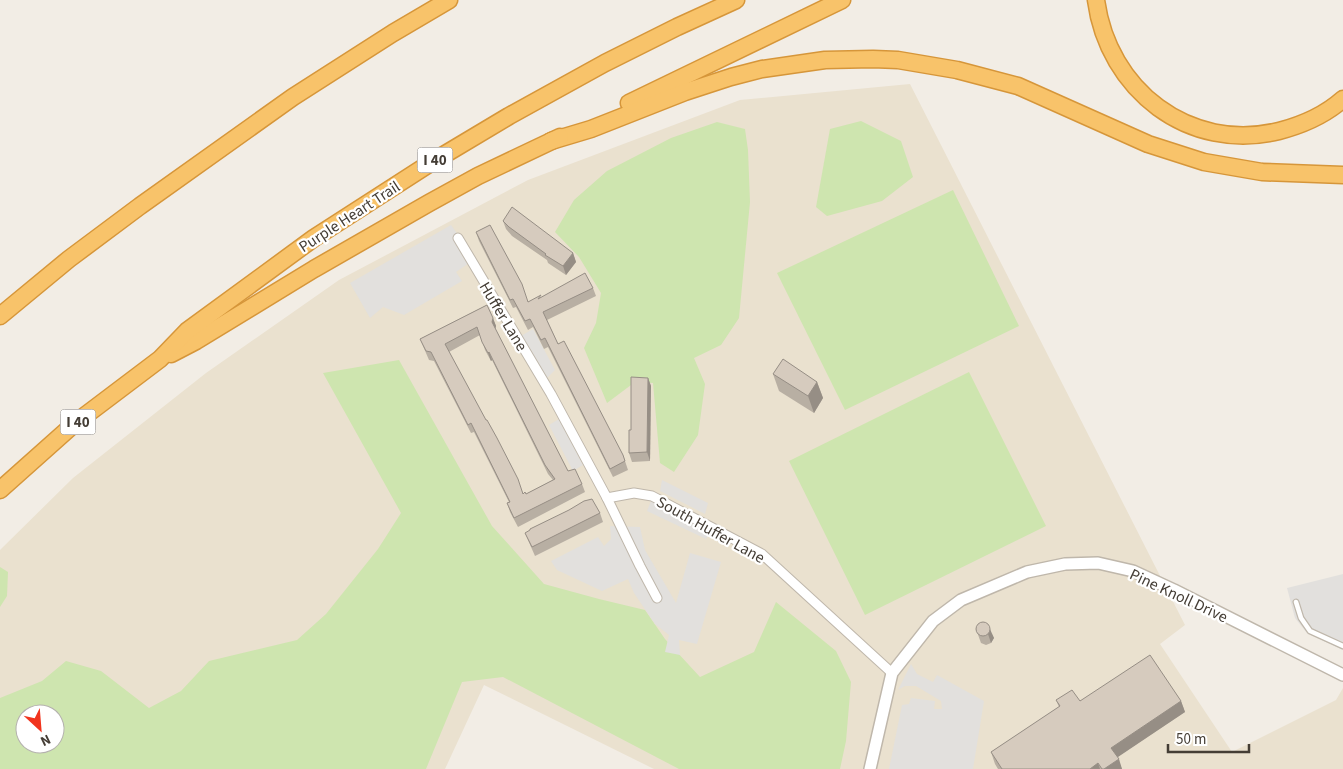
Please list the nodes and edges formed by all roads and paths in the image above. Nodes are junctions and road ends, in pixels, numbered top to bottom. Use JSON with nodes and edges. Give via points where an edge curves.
{"nodes":[{"id":1,"x":449,"y":0,"type":"edge"},
{"id":2,"x":736,"y":0,"type":"edge"},
{"id":3,"x":842,"y":0,"type":"edge"},
{"id":4,"x":1096,"y":0,"type":"edge"},
{"id":5,"x":1343,"y":98,"type":"edge"},
{"id":6,"x":552,"y":141,"type":"junction"},
{"id":7,"x":1343,"y":175,"type":"edge"},
{"id":8,"x":458,"y":238,"type":"dead end"},
{"id":9,"x":0,"y":316,"type":"edge"},
{"id":10,"x":160,"y":359,"type":"junction"},
{"id":11,"x":0,"y":490,"type":"edge"},
{"id":12,"x":607,"y":498,"type":"junction"},
{"id":13,"x":657,"y":598,"type":"dead end"},
{"id":14,"x":1296,"y":602,"type":"dead end"},
{"id":15,"x":1343,"y":646,"type":"edge"},
{"id":16,"x":892,"y":673,"type":"junction"},
{"id":17,"x":1343,"y":674,"type":"edge"},
{"id":18,"x":870,"y":769,"type":"edge"}],
"edges":[{"from":1,"to":9,"type":"highway","via":[[294,96],[69,259]]},
{"from":2,"to":10,"type":"highway","name":"Purple Heart Trail","number":"I 40","via":[[604,64],[432,162],[279,263],[187,331]]},
{"from":3,"to":6,"type":"highway"},
{"from":4,"to":5,"type":"highway","via":[[1104,34],[1128,78],[1153,104],[1181,122],[1227,134],[1268,134],[1315,118]]},
{"from":6,"to":7,"type":"highway","via":[[731,76],[762,68],[825,60],[898,60],[957,70],[1018,86],[1148,144],[1204,162],[1262,172]]},
{"from":6,"to":10,"type":"highway","via":[[437,198],[196,341]]},
{"from":8,"to":12,"type":"street","name":"Huffer Lane"},
{"from":10,"to":11,"type":"highway","name":"Purple Heart Trail","number":"I 40","via":[[74,424]]},
{"from":12,"to":13,"type":"street"},
{"from":12,"to":16,"type":"street","name":"South Huffer Lane","via":[[634,493],[652,496],[762,554]]},
{"from":14,"to":15,"type":"lane","via":[[1301,618],[1310,630]]},
{"from":16,"to":17,"type":"street","name":"Pine Knoll Drive","via":[[933,621],[961,600],[1027,572],[1065,564],[1098,563],[1133,571]]},
{"from":16,"to":18,"type":"street"}]}
